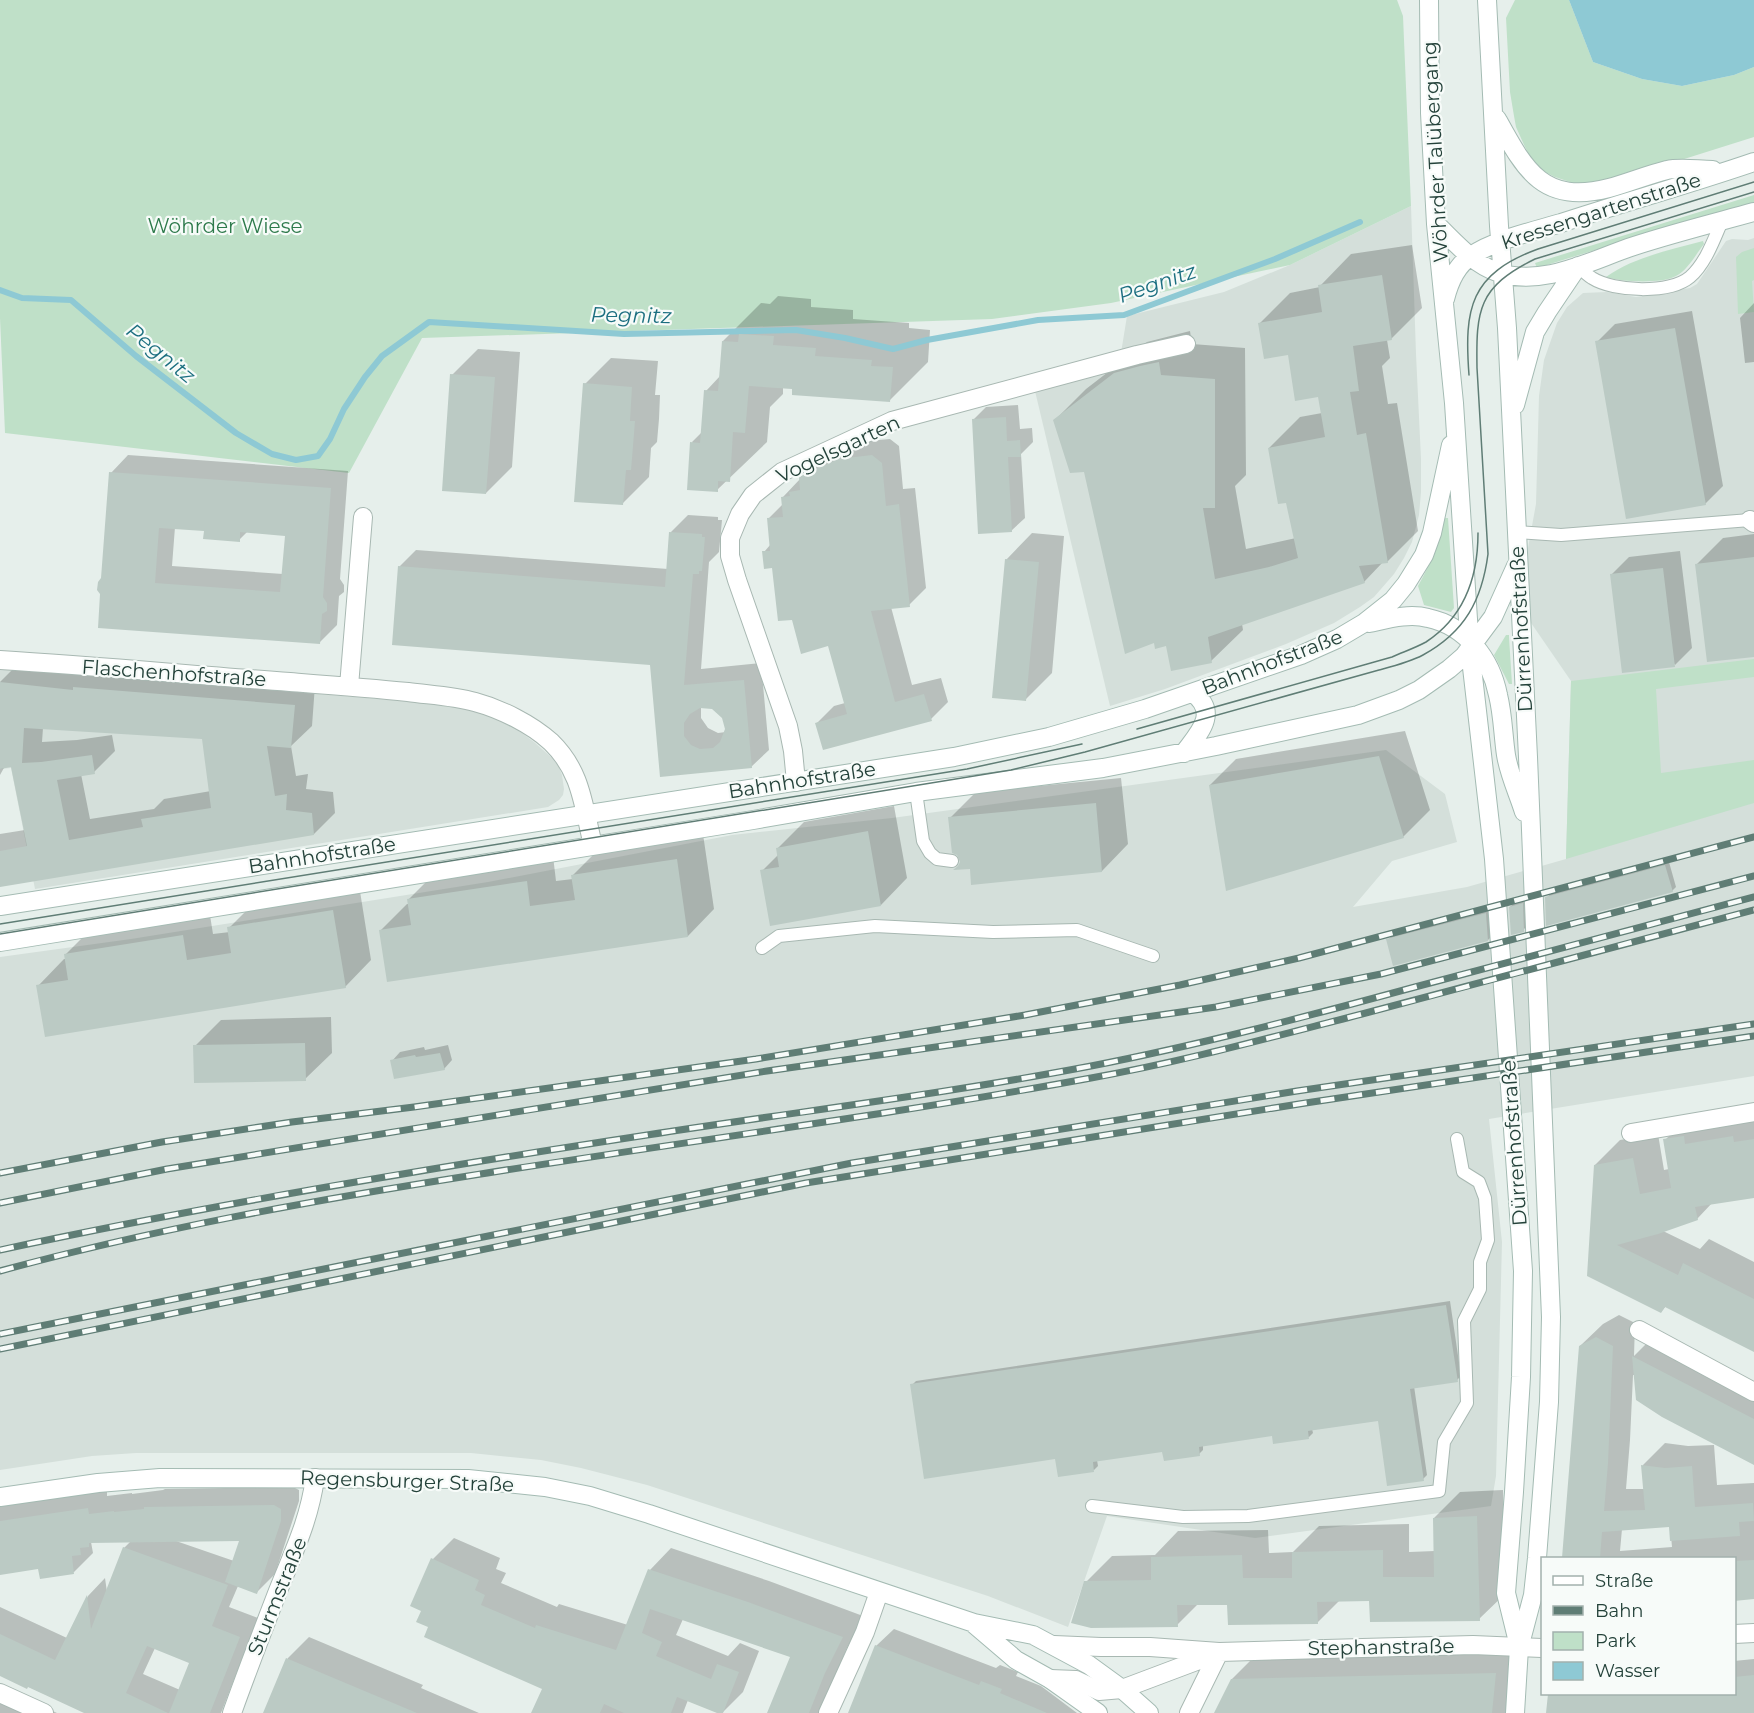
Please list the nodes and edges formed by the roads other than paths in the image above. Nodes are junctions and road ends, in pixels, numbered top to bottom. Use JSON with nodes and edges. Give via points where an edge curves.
{"nodes":[{"id":1,"x":1428,"y":0,"type":"edge"},
{"id":2,"x":1487,"y":0,"type":"edge"},
{"id":3,"x":1494,"y":115,"type":"junction"},
{"id":4,"x":1754,"y":162,"type":"edge"},
{"id":5,"x":1732,"y":170,"type":"junction"},
{"id":6,"x":1754,"y":212,"type":"edge"},
{"id":7,"x":1722,"y":220,"type":"junction"},
{"id":8,"x":1436,"y":224,"type":"junction"},
{"id":9,"x":1500,"y":243,"type":"junction"},
{"id":10,"x":1470,"y":256,"type":"junction"},
{"id":11,"x":1578,"y":266,"type":"junction"},
{"id":12,"x":1503,"y":274,"type":"junction"},
{"id":13,"x":1444,"y":303,"type":"junction"},
{"id":14,"x":1186,"y":344,"type":"dead end"},
{"id":15,"x":1511,"y":421,"type":"junction"},
{"id":16,"x":1456,"y":425,"type":"junction"},
{"id":17,"x":363,"y":517,"type":"dead end"},
{"id":18,"x":1752,"y":522,"type":"edge"},
{"id":19,"x":1516,"y":532,"type":"junction"},
{"id":20,"x":1517,"y":561,"type":"junction"},
{"id":21,"x":1364,"y":623,"type":"junction"},
{"id":22,"x":1471,"y":644,"type":"junction"},
{"id":23,"x":0,"y":660,"type":"edge"},
{"id":24,"x":349,"y":686,"type":"junction"},
{"id":25,"x":1193,"y":693,"type":"junction"},
{"id":26,"x":1184,"y":753,"type":"junction"},
{"id":27,"x":796,"y":782,"type":"junction"},
{"id":28,"x":916,"y":792,"type":"junction"},
{"id":29,"x":587,"y":813,"type":"junction"},
{"id":30,"x":1532,"y":837,"type":"junction"},
{"id":31,"x":593,"y":845,"type":"junction"},
{"id":32,"x":952,"y":861,"type":"dead end"},
{"id":33,"x":0,"y":906,"type":"edge"},
{"id":34,"x":0,"y":942,"type":"edge"},
{"id":35,"x":762,"y":948,"type":"dead end"},
{"id":36,"x":1153,"y":956,"type":"dead end"},
{"id":37,"x":1754,"y":1112,"type":"edge"},
{"id":38,"x":1631,"y":1133,"type":"dead end"},
{"id":39,"x":1457,"y":1139,"type":"dead end"},
{"id":40,"x":1639,"y":1330,"type":"dead end"},
{"id":41,"x":1754,"y":1392,"type":"edge"},
{"id":42,"x":315,"y":1478,"type":"junction"},
{"id":43,"x":0,"y":1497,"type":"edge"},
{"id":44,"x":1092,"y":1506,"type":"dead end"},
{"id":45,"x":879,"y":1592,"type":"junction"},
{"id":46,"x":974,"y":1623,"type":"junction"},
{"id":47,"x":1754,"y":1633,"type":"edge"},
{"id":48,"x":1736,"y":1634,"type":"edge"},
{"id":49,"x":1054,"y":1645,"type":"junction"},
{"id":50,"x":1519,"y":1648,"type":"junction"},
{"id":51,"x":1541,"y":1648,"type":"edge"},
{"id":52,"x":1219,"y":1652,"type":"junction"},
{"id":53,"x":1050,"y":1679,"type":"junction"},
{"id":54,"x":1122,"y":1689,"type":"junction"},
{"id":55,"x":0,"y":1693,"type":"edge"},
{"id":56,"x":44,"y":1713,"type":"edge"},
{"id":57,"x":232,"y":1713,"type":"edge"},
{"id":58,"x":828,"y":1713,"type":"edge"},
{"id":59,"x":1098,"y":1713,"type":"edge"},
{"id":60,"x":1149,"y":1713,"type":"edge"},
{"id":61,"x":1189,"y":1713,"type":"edge"},
{"id":62,"x":1515,"y":1713,"type":"edge"}],
"edges":[{"from":1,"to":8,"type":"main road","name":"Wöhrder Talübergang"},
{"from":2,"to":3,"type":"main road"},
{"from":3,"to":5,"type":"main road","name":"Kressengartenstraße","via":[[1530,172],[1564,191],[1595,191],[1669,169]]},
{"from":3,"to":9,"type":"main road"},
{"from":4,"to":5,"type":"main road","name":"Kressengartenstraße"},
{"from":5,"to":9,"type":"main road","name":"Kressengartenstraße"},
{"from":6,"to":7,"type":"main road","name":"Kressengartenstraße"},
{"from":7,"to":11,"type":"main road","name":"Kressengartenstraße"},
{"from":7,"to":11,"type":"lane","via":[[1706,255],[1691,276],[1680,283],[1654,288],[1613,286],[1592,279]]},
{"from":8,"to":10,"type":"main road","name":"Kressengartenstraße"},
{"from":8,"to":13,"type":"main road","name":"Wöhrder Talübergang"},
{"from":9,"to":10,"type":"main road","name":"Kressengartenstraße"},
{"from":9,"to":12,"type":"main road","name":"Dürrenhofstraße"},
{"from":10,"to":12,"type":"main road","name":"Kressengartenstraße"},
{"from":10,"to":13,"type":"main road","name":"Kressengartenstraße","via":[[1451,280]]},
{"from":11,"to":12,"type":"main road","name":"Kressengartenstraße","via":[[1538,276],[1517,278]]},
{"from":11,"to":15,"type":"main road","name":"Dürrenhofstraße","via":[[1535,332]]},
{"from":12,"to":15,"type":"main road","name":"Dürrenhofstraße"},
{"from":13,"to":16,"type":"main road","name":"Dürrenhofstraße"},
{"from":14,"to":27,"type":"main road","name":"Vogelsgarten","via":[[892,421],[782,472],[753,495],[730,538],[730,556],[788,726]]},
{"from":15,"to":19,"type":"main road","name":"Dürrenhofstraße"},
{"from":16,"to":21,"type":"main road","name":"Bahnhofstraße","via":[[1424,555],[1393,600]]},
{"from":16,"to":22,"type":"main road","name":"Dürrenhofstraße"},
{"from":17,"to":24,"type":"main road"},
{"from":18,"to":19,"type":"lane","via":[[1561,535]]},
{"from":19,"to":20,"type":"main road","name":"Dürrenhofstraße"},
{"from":20,"to":22,"type":"main road","name":"Bahnhofstraße","via":[[1496,611]]},
{"from":20,"to":30,"type":"main road","name":"Dürrenhofstraße"},
{"from":21,"to":22,"type":"main road","name":"Dürrenhofstraße","via":[[1408,616],[1429,618],[1448,624]]},
{"from":21,"to":25,"type":"main road","name":"Bahnhofstraße","via":[[1320,647]]},
{"from":22,"to":26,"type":"main road","name":"Bahnhofstraße","via":[[1457,663],[1436,679],[1378,708]]},
{"from":22,"to":30,"type":"main road","name":"Dürrenhofstraße","via":[[1486,663],[1495,684],[1507,757]]},
{"from":22,"to":50,"type":"main road","name":"Dürrenhofstraße","via":[[1494,859],[1523,1271],[1520,1388],[1506,1593]]},
{"from":23,"to":24,"type":"main road","name":"Flaschenhofstraße"},
{"from":24,"to":29,"type":"main road","name":"Flaschenhofstraße","via":[[477,702],[531,727],[557,749],[574,772]]},
{"from":25,"to":26,"type":"main road","via":[[1203,705],[1206,719]]},
{"from":25,"to":27,"type":"main road","name":"Bahnhofstraße","via":[[1030,742]]},
{"from":26,"to":28,"type":"main road","name":"Bahnhofstraße","via":[[1079,772]]},
{"from":27,"to":29,"type":"main road","name":"Bahnhofstraße"},
{"from":28,"to":31,"type":"main road","name":"Bahnhofstraße"},
{"from":28,"to":32,"type":"lane","via":[[925,846],[937,860]]},
{"from":29,"to":31,"type":"main road","name":"Flaschenhofstraße"},
{"from":29,"to":33,"type":"main road","name":"Bahnhofstraße"},
{"from":30,"to":50,"type":"main road","name":"Dürrenhofstraße","via":[[1551,1346],[1533,1595]]},
{"from":31,"to":34,"type":"main road","name":"Bahnhofstraße"},
{"from":35,"to":36,"type":"lane","via":[[779,936],[875,926],[993,932],[1077,930]]},
{"from":37,"to":38,"type":"main road"},
{"from":39,"to":44,"type":"lane","via":[[1463,1172],[1479,1182],[1485,1198],[1488,1240],[1479,1262],[1480,1289],[1464,1321],[1467,1403],[1444,1442],[1439,1491],[1248,1516],[1183,1517]]},
{"from":40,"to":41,"type":"main road"},
{"from":42,"to":43,"type":"main road","name":"Regensburger Straße","via":[[159,1478]]},
{"from":42,"to":45,"type":"main road","name":"Regensburger Straße","via":[[477,1479],[568,1492],[650,1514]]},
{"from":42,"to":57,"type":"main road","name":"Sturmstraße","via":[[305,1525]]},
{"from":45,"to":46,"type":"main road","name":"Regensburger Straße"},
{"from":45,"to":58,"type":"main road"},
{"from":46,"to":49,"type":"main road","name":"Regensburger Straße","via":[[1033,1635]]},
{"from":46,"to":53,"type":"main road","name":"Regensburger Straße","via":[[1016,1660]]},
{"from":47,"to":48,"type":"main road"},
{"from":49,"to":52,"type":"main road","name":"Stephanstraße"},
{"from":49,"to":54,"type":"main road","name":"Regensburger Straße"},
{"from":50,"to":51,"type":"main road","name":"Stephanstraße"},
{"from":50,"to":52,"type":"main road","name":"Stephanstraße"},
{"from":50,"to":62,"type":"main road","name":"Dürrenhofstraße"},
{"from":52,"to":54,"type":"main road","name":"Stephanstraße"},
{"from":52,"to":61,"type":"main road"},
{"from":53,"to":54,"type":"main road","name":"Regensburger Straße","via":[[1076,1680],[1099,1691]]},
{"from":53,"to":59,"type":"main road","name":"Regensburger Straße"},
{"from":54,"to":60,"type":"main road","name":"Regensburger Straße"},
{"from":55,"to":56,"type":"main road"}]}
